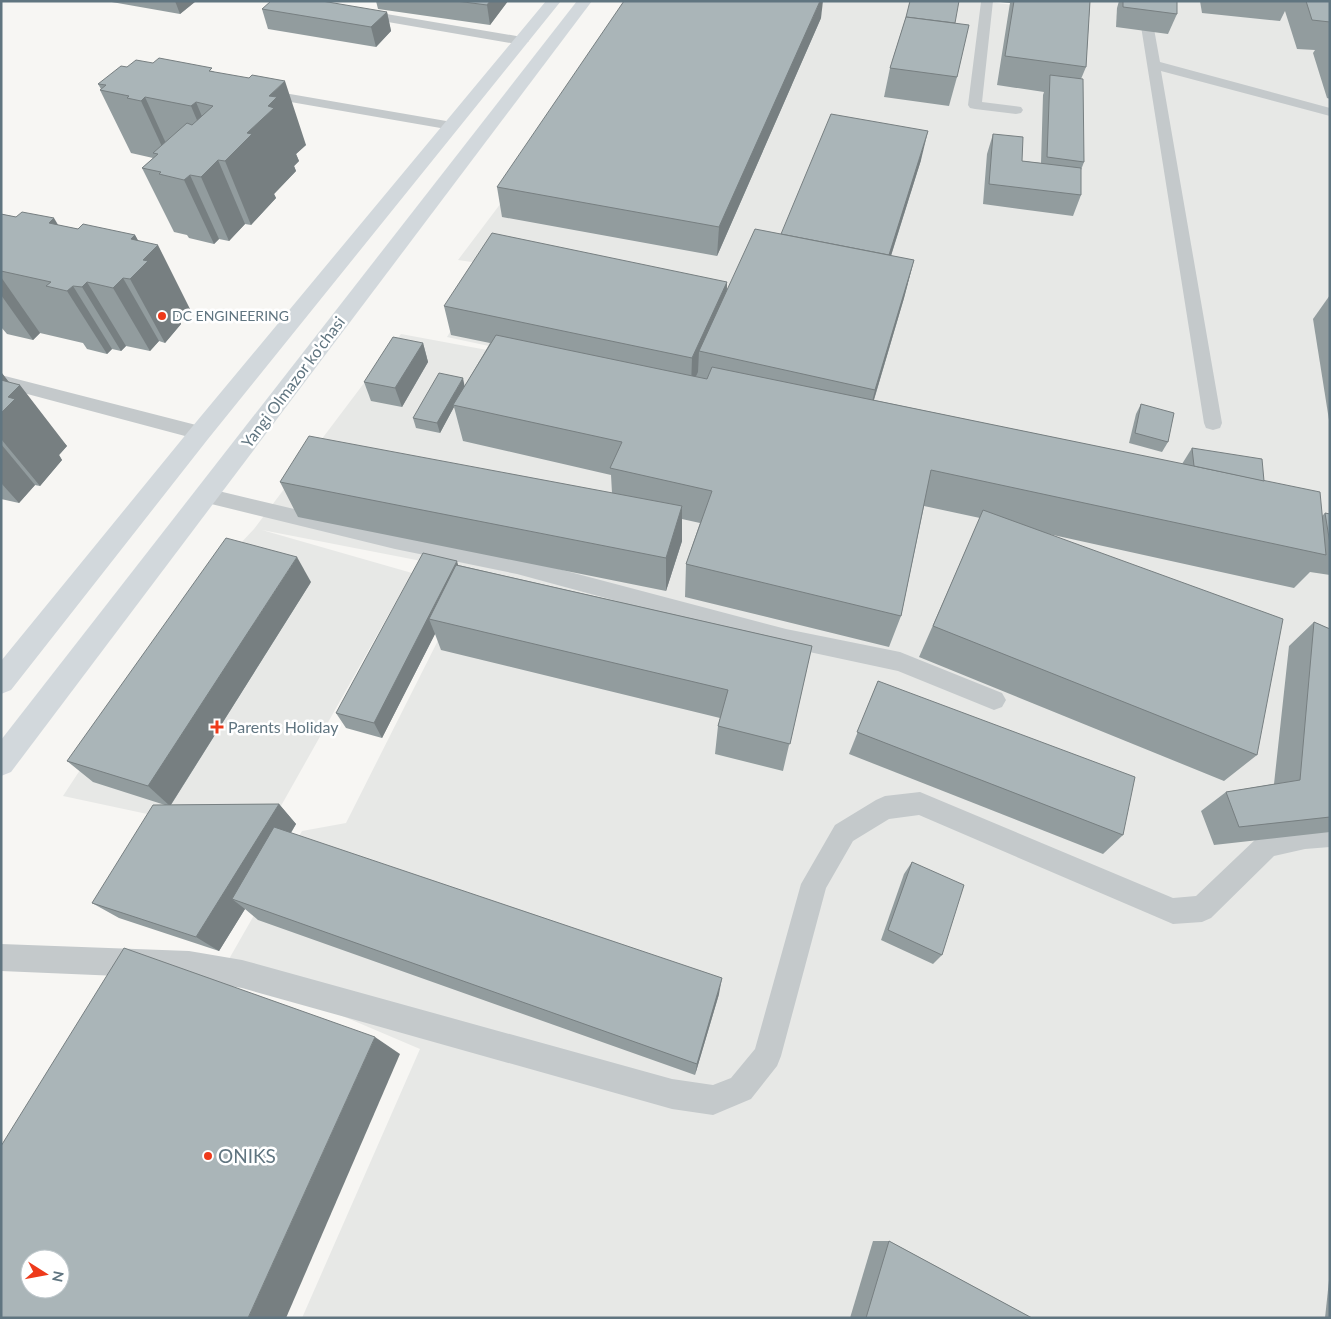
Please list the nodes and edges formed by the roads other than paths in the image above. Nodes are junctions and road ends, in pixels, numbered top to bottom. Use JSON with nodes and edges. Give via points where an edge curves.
{"nodes":[{"id":1,"x":554,"y":1,"type":"edge"},
{"id":2,"x":585,"y":1,"type":"edge"},
{"id":3,"x":1143,"y":1,"type":"edge"},
{"id":4,"x":988,"y":2,"type":"edge"},
{"id":5,"x":340,"y":10,"type":"edge"},
{"id":6,"x":522,"y":41,"type":"junction"},
{"id":7,"x":1154,"y":65,"type":"junction"},
{"id":8,"x":248,"y":91,"type":"edge"},
{"id":9,"x":1016,"y":110,"type":"dead end"},
{"id":10,"x":1330,"y":112,"type":"edge"},
{"id":11,"x":452,"y":126,"type":"junction"},
{"id":12,"x":1,"y":381,"type":"edge"},
{"id":13,"x":1213,"y":423,"type":"dead end"},
{"id":14,"x":200,"y":433,"type":"junction"},
{"id":15,"x":206,"y":496,"type":"junction"},
{"id":16,"x":1,"y":682,"type":"edge"},
{"id":17,"x":994,"y":700,"type":"dead end"},
{"id":18,"x":1,"y":763,"type":"edge"},
{"id":19,"x":1330,"y":835,"type":"edge"},
{"id":20,"x":1,"y":957,"type":"edge"}],
"edges":[{"from":1,"to":6,"type":"main road"},
{"from":2,"to":15,"type":"main road","name":"Yangi Olmazor ko'chasi"},
{"from":3,"to":7,"type":"lane"},
{"from":4,"to":9,"type":"lane","via":[[975,105]]},
{"from":5,"to":6,"type":"lane"},
{"from":6,"to":11,"type":"main road"},
{"from":7,"to":10,"type":"lane"},
{"from":7,"to":13,"type":"lane"},
{"from":8,"to":11,"type":"lane"},
{"from":11,"to":14,"type":"main road"},
{"from":12,"to":14,"type":"lane"},
{"from":14,"to":16,"type":"main road"},
{"from":15,"to":17,"type":"lane","via":[[517,566],[786,638],[900,662]]},
{"from":15,"to":18,"type":"main road","name":"Yangi Olmazor ko'chasi"},
{"from":19,"to":20,"type":"lane","via":[[1267,846],[1202,909],[1172,911],[920,802],[885,808],[844,833],[814,884],[767,1056],[742,1089],[713,1100],[672,1094],[242,974],[189,965]]}]}
